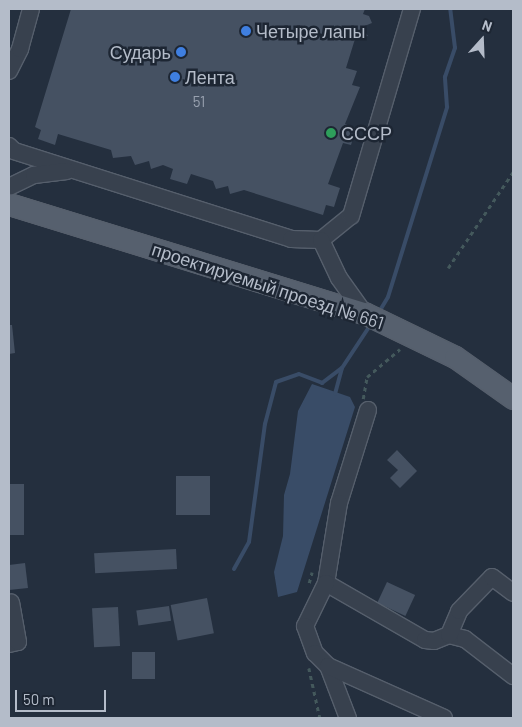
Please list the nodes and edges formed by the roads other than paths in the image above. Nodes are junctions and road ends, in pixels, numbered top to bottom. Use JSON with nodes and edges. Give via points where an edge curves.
{"nodes":[{"id":1,"x":31,"y":9,"type":"edge"},
{"id":2,"x":412,"y":9,"type":"edge"},
{"id":3,"x":9,"y":71,"type":"edge"},
{"id":4,"x":9,"y":146,"type":"edge"},
{"id":5,"x":74,"y":170,"type":"junction"},
{"id":6,"x":9,"y":187,"type":"edge"},
{"id":7,"x":9,"y":204,"type":"edge"},
{"id":8,"x":321,"y":240,"type":"junction"},
{"id":9,"x":364,"y":314,"type":"junction"},
{"id":10,"x":513,"y":398,"type":"edge"},
{"id":11,"x":368,"y":410,"type":"dead end"},
{"id":12,"x":326,"y":583,"type":"junction"},
{"id":13,"x":513,"y":593,"type":"edge"},
{"id":14,"x":11,"y":603,"type":"dead end"},
{"id":15,"x":449,"y":635,"type":"junction"},
{"id":16,"x":9,"y":644,"type":"edge"},
{"id":17,"x":328,"y":666,"type":"junction"},
{"id":18,"x":513,"y":676,"type":"edge"},
{"id":19,"x":438,"y":717,"type":"edge"},
{"id":20,"x":348,"y":718,"type":"edge"}],
"edges":[{"from":1,"to":3,"type":"street","via":[[20,49]]},
{"from":2,"to":8,"type":"street","via":[[351,216]]},
{"from":4,"to":5,"type":"street","via":[[14,151]]},
{"from":5,"to":6,"type":"street","via":[[34,175]]},
{"from":5,"to":8,"type":"street","via":[[291,239]]},
{"from":7,"to":9,"type":"main road","name":"проектируемый проезд № 661"},
{"from":8,"to":9,"type":"street","via":[[339,278]]},
{"from":9,"to":10,"type":"main road","name":"проектируемый проезд № 661","via":[[455,357]]},
{"from":11,"to":12,"type":"street","via":[[339,503]]},
{"from":12,"to":15,"type":"street","via":[[425,640],[434,641]]},
{"from":12,"to":17,"type":"street","via":[[305,626],[315,653]]},
{"from":13,"to":15,"type":"street","via":[[492,577],[459,611]]},
{"from":14,"to":16,"type":"street","via":[[18,642]]},
{"from":15,"to":18,"type":"street","via":[[465,639]]},
{"from":17,"to":19,"type":"street"},
{"from":17,"to":20,"type":"street"}]}
